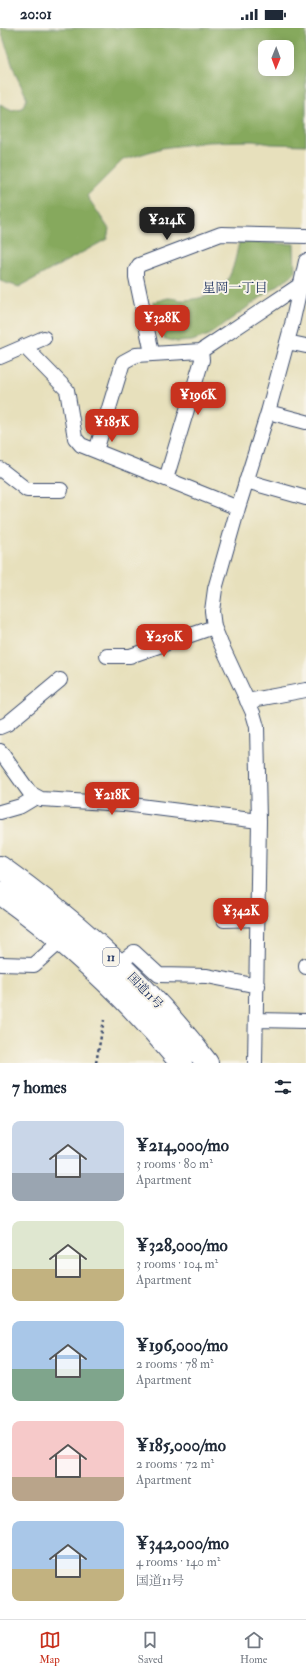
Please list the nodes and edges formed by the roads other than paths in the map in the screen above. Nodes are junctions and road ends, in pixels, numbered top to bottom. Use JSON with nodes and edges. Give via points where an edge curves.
{"nodes":[{"id":1,"x":306,"y":236,"type":"edge"},
{"id":2,"x":306,"y":261,"type":"edge"},
{"id":3,"x":300,"y":285,"type":"junction"},
{"id":4,"x":44,"y":338,"type":"dead end"},
{"id":5,"x":287,"y":342,"type":"junction"},
{"id":6,"x":24,"y":346,"type":"junction"},
{"id":7,"x":306,"y":346,"type":"edge"},
{"id":8,"x":201,"y":350,"type":"junction"},
{"id":9,"x":152,"y":353,"type":"junction"},
{"id":10,"x":0,"y":357,"type":"edge"},
{"id":11,"x":268,"y":412,"type":"junction"},
{"id":12,"x":306,"y":422,"type":"edge"},
{"id":13,"x":96,"y":451,"type":"junction"},
{"id":14,"x":0,"y":469,"type":"edge"},
{"id":15,"x":166,"y":479,"type":"junction"},
{"id":16,"x":246,"y":480,"type":"junction"},
{"id":17,"x":60,"y":490,"type":"dead end"},
{"id":18,"x":306,"y":498,"type":"edge"},
{"id":19,"x":238,"y":508,"type":"junction"},
{"id":20,"x":214,"y":627,"type":"junction"},
{"id":21,"x":107,"y":656,"type":"dead end"},
{"id":22,"x":60,"y":680,"type":"dead end"},
{"id":23,"x":306,"y":690,"type":"edge"},
{"id":24,"x":247,"y":701,"type":"junction"},
{"id":25,"x":0,"y":727,"type":"edge"},
{"id":26,"x":0,"y":751,"type":"edge"},
{"id":27,"x":36,"y":797,"type":"junction"},
{"id":28,"x":0,"y":812,"type":"edge"},
{"id":29,"x":259,"y":821,"type":"junction"},
{"id":30,"x":0,"y":867,"type":"edge"},
{"id":31,"x":0,"y":893,"type":"edge"},
{"id":32,"x":258,"y":919,"type":"junction"},
{"id":33,"x":224,"y":920,"type":"dead end"},
{"id":34,"x":61,"y":942,"type":"junction"},
{"id":35,"x":0,"y":964,"type":"edge"},
{"id":36,"x":110,"y":970,"type":"junction"},
{"id":37,"x":258,"y":986,"type":"junction"},
{"id":38,"x":257,"y":1020,"type":"junction"},
{"id":39,"x":306,"y":1021,"type":"edge"},
{"id":40,"x":181,"y":1063,"type":"edge"},
{"id":41,"x":207,"y":1063,"type":"edge"},
{"id":42,"x":255,"y":1063,"type":"edge"}],
"edges":[{"from":1,"to":9,"type":"street","via":[[221,234],[139,265],[136,277]]},
{"from":2,"to":3,"type":"street"},
{"from":3,"to":5,"type":"street"},
{"from":3,"to":8,"type":"street"},
{"from":4,"to":6,"type":"street"},
{"from":5,"to":7,"type":"street"},
{"from":5,"to":11,"type":"street"},
{"from":6,"to":10,"type":"street"},
{"from":6,"to":13,"type":"street","via":[[67,390],[75,438],[81,445]]},
{"from":8,"to":9,"type":"street"},
{"from":8,"to":15,"type":"street","via":[[202,360]]},
{"from":9,"to":13,"type":"street","via":[[136,355],[123,362]]},
{"from":11,"to":12,"type":"street"},
{"from":11,"to":16,"type":"street"},
{"from":13,"to":15,"type":"street"},
{"from":14,"to":17,"type":"street","via":[[27,490]]},
{"from":15,"to":19,"type":"street"},
{"from":16,"to":18,"type":"street"},
{"from":16,"to":19,"type":"street"},
{"from":19,"to":20,"type":"street","via":[[215,589],[212,611]]},
{"from":20,"to":21,"type":"street","via":[[130,656]]},
{"from":20,"to":24,"type":"street"},
{"from":22,"to":25,"type":"street"},
{"from":23,"to":24,"type":"street"},
{"from":24,"to":29,"type":"street","via":[[257,727]]},
{"from":26,"to":27,"type":"street","via":[[30,793]]},
{"from":27,"to":28,"type":"street","via":[[21,806]]},
{"from":27,"to":29,"type":"street","via":[[124,804]]},
{"from":29,"to":32,"type":"street"},
{"from":30,"to":36,"type":"highway","name":"国道11号","number":"11","via":[[36,892]]},
{"from":31,"to":34,"type":"highway","name":"国道11号","number":"11"},
{"from":32,"to":33,"type":"street"},
{"from":32,"to":37,"type":"street"},
{"from":34,"to":35,"type":"street","via":[[34,965]]},
{"from":34,"to":36,"type":"highway","name":"国道11号","number":"11"},
{"from":36,"to":37,"type":"street","via":[[134,952],[159,975],[207,976]]},
{"from":36,"to":40,"type":"highway","name":"国道11号","number":"11","via":[[138,1013]]},
{"from":36,"to":41,"type":"highway","name":"国道11号","number":"11","via":[[185,1034]]},
{"from":37,"to":38,"type":"street"},
{"from":38,"to":39,"type":"street"},
{"from":38,"to":42,"type":"street"}]}
